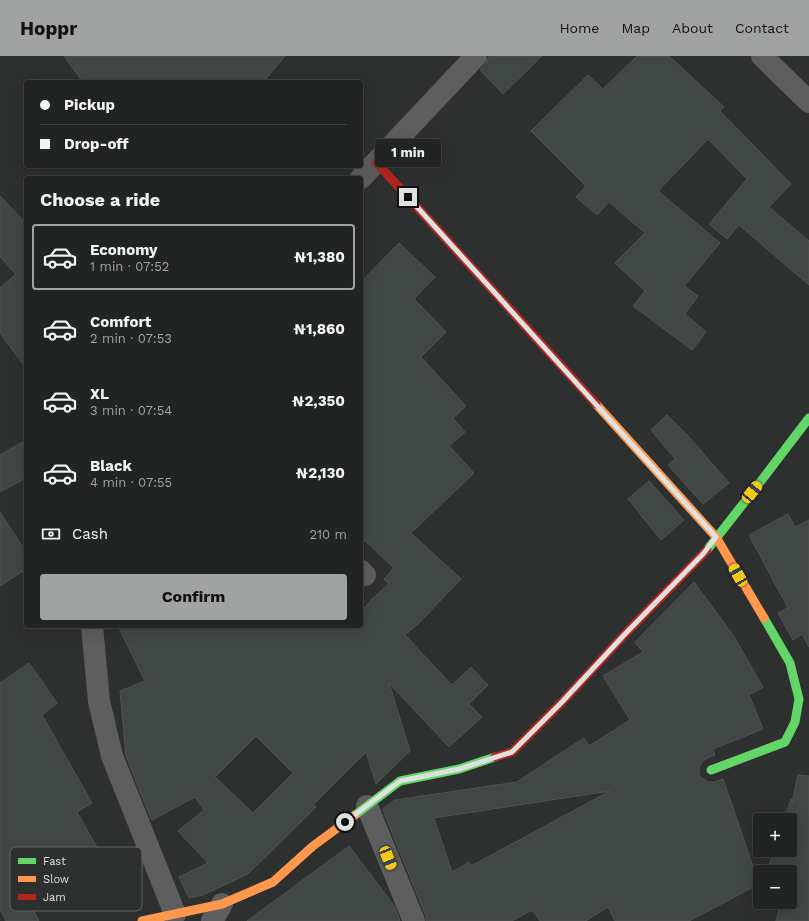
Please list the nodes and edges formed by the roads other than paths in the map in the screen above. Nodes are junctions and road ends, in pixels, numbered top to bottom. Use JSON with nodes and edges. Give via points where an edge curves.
{"nodes":[{"id":1,"x":476,"y":56,"type":"edge"},
{"id":2,"x":762,"y":56,"type":"edge"},
{"id":3,"x":809,"y":102,"type":"edge"},
{"id":4,"x":376,"y":162,"type":"junction"},
{"id":5,"x":363,"y":176,"type":"edge"},
{"id":6,"x":809,"y":418,"type":"edge"},
{"id":7,"x":716,"y":537,"type":"junction"},
{"id":8,"x":92,"y":628,"type":"edge"},
{"id":9,"x":711,"y":770,"type":"dead end"},
{"id":10,"x":367,"y":806,"type":"junction"},
{"id":11,"x":217,"y":912,"type":"edge"},
{"id":12,"x":175,"y":914,"type":"junction"},
{"id":13,"x":142,"y":921,"type":"edge"},
{"id":14,"x":414,"y":921,"type":"edge"}],
"edges":[{"from":1,"to":4,"type":"street"},
{"from":2,"to":3,"type":"street"},
{"from":4,"to":5,"type":"street"},
{"from":4,"to":7,"type":"street"},
{"from":6,"to":7,"type":"street"},
{"from":7,"to":9,"type":"street","via":[[790,664],[799,699],[795,722],[785,742]]},
{"from":7,"to":10,"type":"street","via":[[703,554],[512,752],[459,769],[400,781]]},
{"from":8,"to":12,"type":"street","via":[[100,701],[112,756]]},
{"from":10,"to":11,"type":"street","via":[[313,846],[273,882]]},
{"from":10,"to":14,"type":"street"},
{"from":11,"to":12,"type":"street"},
{"from":12,"to":13,"type":"street"}]}
